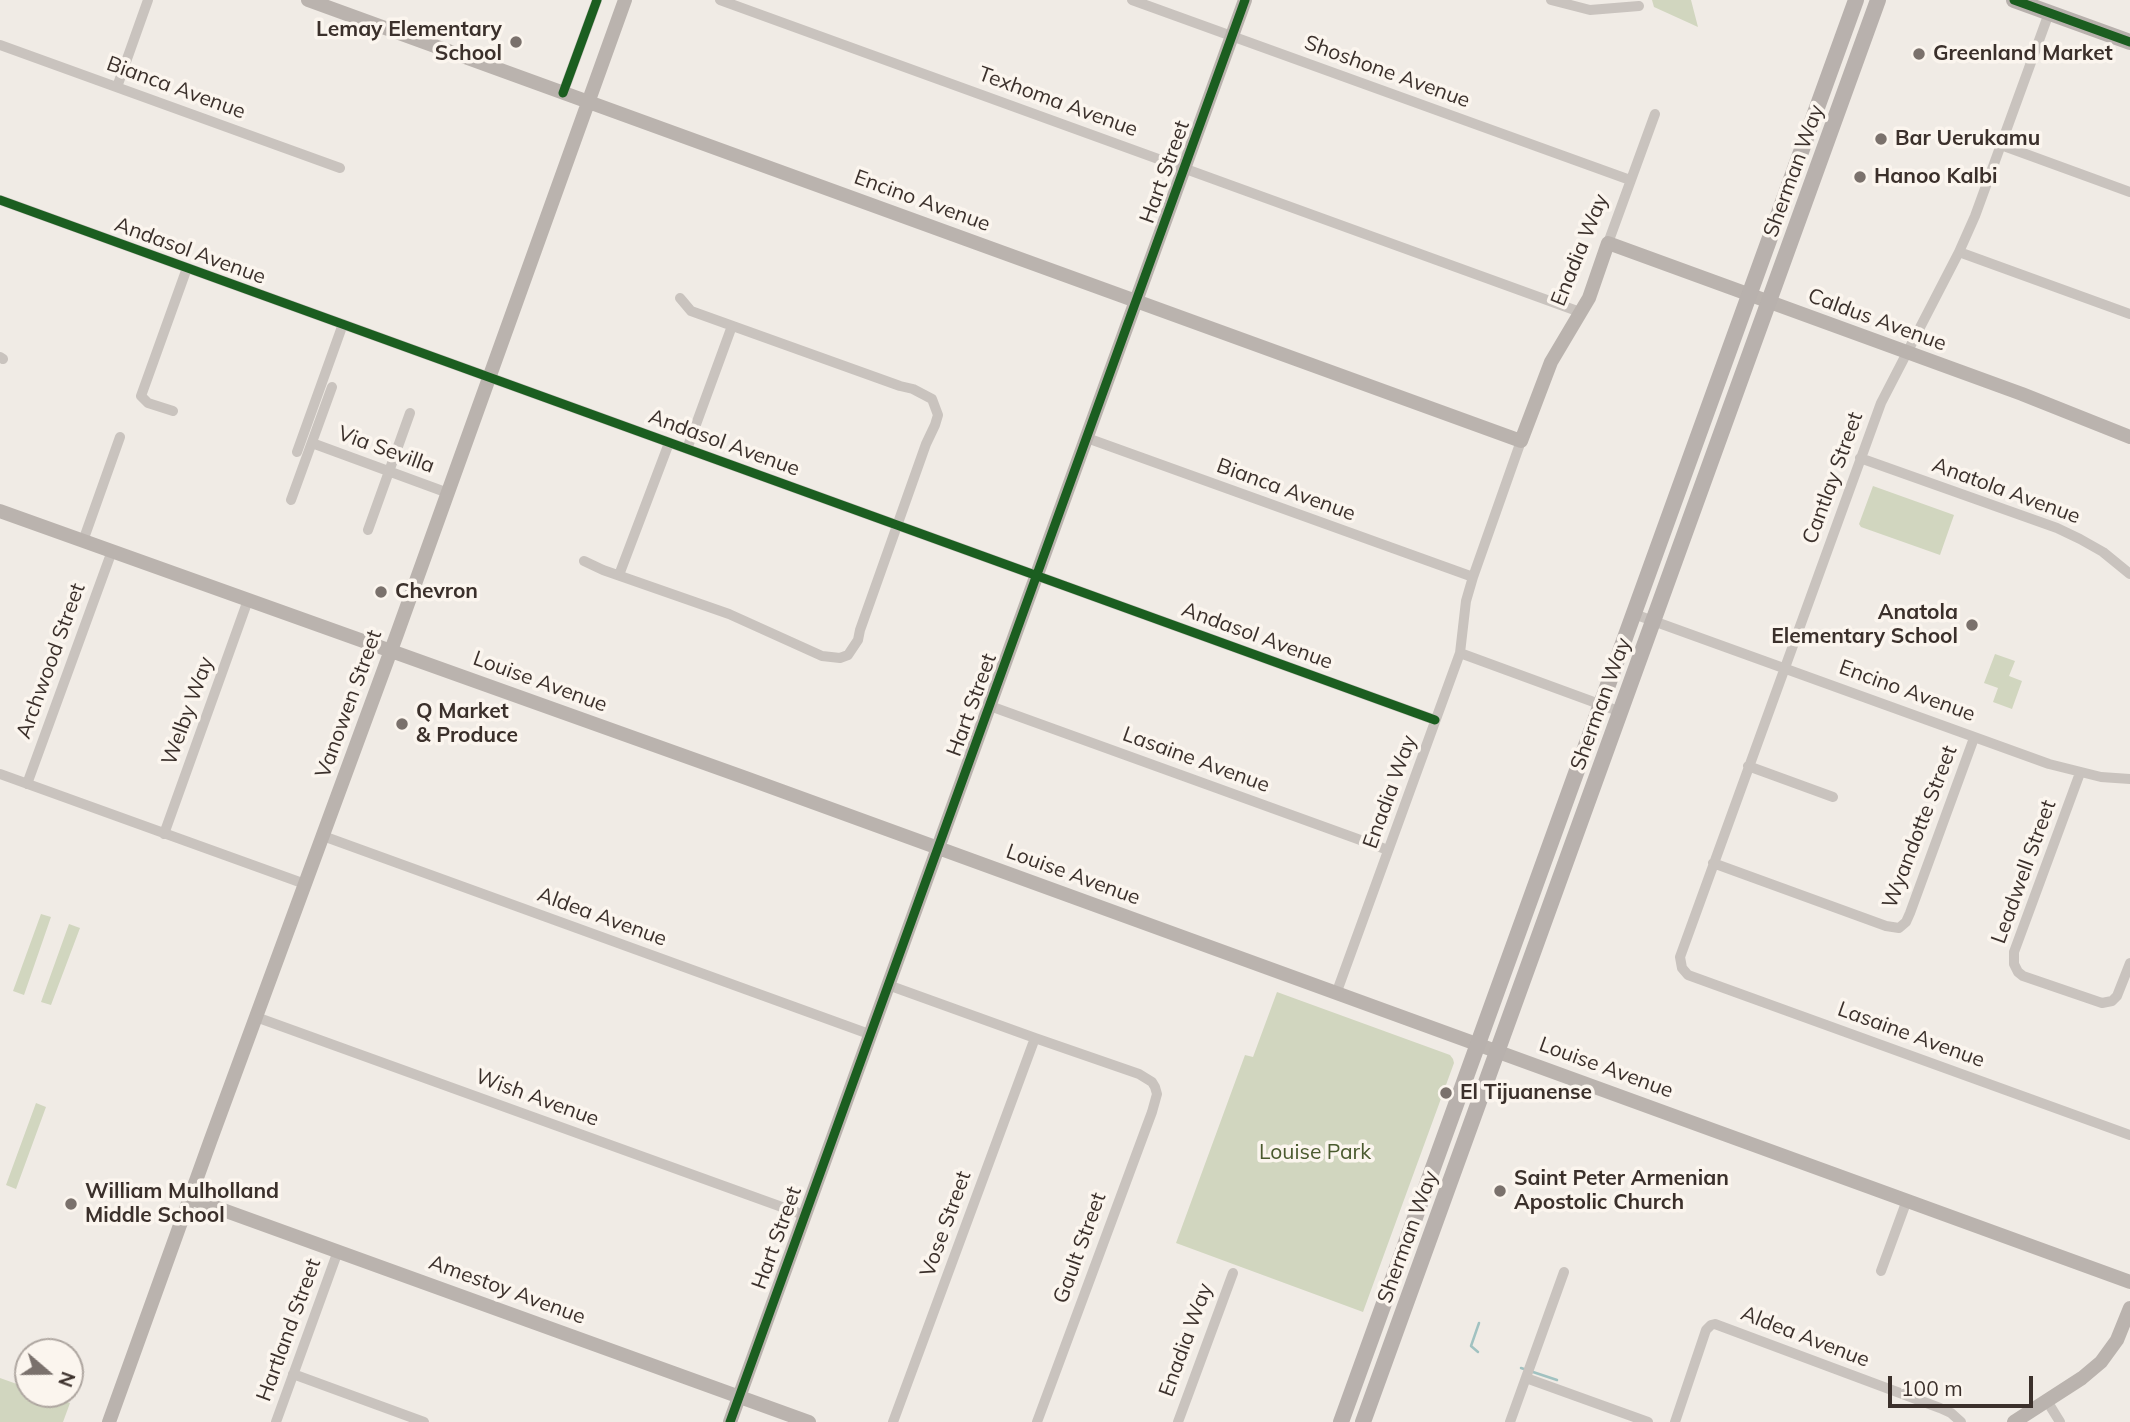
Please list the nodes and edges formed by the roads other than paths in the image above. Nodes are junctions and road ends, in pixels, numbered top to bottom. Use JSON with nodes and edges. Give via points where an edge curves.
{"nodes":[{"id":1,"x":148,"y":0,"type":"edge"},
{"id":2,"x":308,"y":0,"type":"edge"},
{"id":3,"x":597,"y":0,"type":"edge"},
{"id":4,"x":625,"y":0,"type":"edge"},
{"id":5,"x":720,"y":0,"type":"edge"},
{"id":6,"x":1132,"y":0,"type":"edge"},
{"id":7,"x":1245,"y":0,"type":"edge"},
{"id":8,"x":1551,"y":0,"type":"edge"},
{"id":9,"x":1856,"y":0,"type":"edge"},
{"id":10,"x":1878,"y":0,"type":"edge"},
{"id":11,"x":2014,"y":0,"type":"edge"},
{"id":12,"x":1639,"y":6,"type":"dead end"},
{"id":13,"x":2049,"y":13,"type":"junction"},
{"id":14,"x":1232,"y":37,"type":"junction"},
{"id":15,"x":2130,"y":42,"type":"edge"},
{"id":16,"x":0,"y":45,"type":"edge"},
{"id":17,"x":117,"y":87,"type":"junction"},
{"id":18,"x":563,"y":93,"type":"junction"},
{"id":19,"x":588,"y":102,"type":"junction"},
{"id":20,"x":1655,"y":114,"type":"dead end"},
{"id":21,"x":2001,"y":145,"type":"junction"},
{"id":22,"x":340,"y":168,"type":"dead end"},
{"id":23,"x":1184,"y":169,"type":"junction"},
{"id":24,"x":1630,"y":180,"type":"junction"},
{"id":25,"x":2130,"y":192,"type":"edge"},
{"id":26,"x":0,"y":200,"type":"edge"},
{"id":27,"x":1608,"y":243,"type":"junction"},
{"id":28,"x":1959,"y":252,"type":"junction"},
{"id":29,"x":187,"y":268,"type":"junction"},
{"id":30,"x":1749,"y":295,"type":"junction"},
{"id":31,"x":680,"y":298,"type":"dead end"},
{"id":32,"x":1138,"y":300,"type":"junction"},
{"id":33,"x":1769,"y":303,"type":"junction"},
{"id":34,"x":1580,"y":312,"type":"junction"},
{"id":35,"x":2130,"y":314,"type":"edge"},
{"id":36,"x":343,"y":324,"type":"junction"},
{"id":37,"x":732,"y":326,"type":"junction"},
{"id":38,"x":1906,"y":353,"type":"junction"},
{"id":39,"x":490,"y":376,"type":"junction"},
{"id":40,"x":332,"y":387,"type":"dead end"},
{"id":41,"x":173,"y":411,"type":"dead end"},
{"id":42,"x":410,"y":413,"type":"dead end"},
{"id":43,"x":2130,"y":437,"type":"edge"},
{"id":44,"x":120,"y":438,"type":"dead end"},
{"id":45,"x":1087,"y":438,"type":"junction"},
{"id":46,"x":1521,"y":441,"type":"junction"},
{"id":47,"x":312,"y":443,"type":"junction"},
{"id":48,"x":669,"y":443,"type":"junction"},
{"id":49,"x":687,"y":449,"type":"junction"},
{"id":50,"x":297,"y":452,"type":"dead end"},
{"id":51,"x":1860,"y":458,"type":"junction"},
{"id":52,"x":389,"y":472,"type":"junction"},
{"id":53,"x":447,"y":493,"type":"junction"},
{"id":54,"x":291,"y":500,"type":"dead end"},
{"id":55,"x":0,"y":511,"type":"edge"},
{"id":56,"x":898,"y":525,"type":"junction"},
{"id":57,"x":368,"y":530,"type":"dead end"},
{"id":58,"x":83,"y":541,"type":"junction"},
{"id":59,"x":112,"y":551,"type":"junction"},
{"id":60,"x":584,"y":561,"type":"dead end"},
{"id":61,"x":2130,"y":574,"type":"edge"},
{"id":62,"x":619,"y":575,"type":"junction"},
{"id":63,"x":1037,"y":576,"type":"junction"},
{"id":64,"x":1473,"y":577,"type":"junction"},
{"id":65,"x":248,"y":600,"type":"junction"},
{"id":66,"x":1634,"y":614,"type":"junction"},
{"id":67,"x":1654,"y":621,"type":"junction"},
{"id":68,"x":391,"y":651,"type":"junction"},
{"id":69,"x":1460,"y":653,"type":"junction"},
{"id":70,"x":1784,"y":668,"type":"junction"},
{"id":71,"x":1601,"y":704,"type":"junction"},
{"id":72,"x":990,"y":706,"type":"junction"},
{"id":73,"x":1621,"y":712,"type":"junction"},
{"id":74,"x":1435,"y":720,"type":"junction"},
{"id":75,"x":1974,"y":738,"type":"junction"},
{"id":76,"x":1748,"y":766,"type":"junction"},
{"id":77,"x":2080,"y":773,"type":"junction"},
{"id":78,"x":0,"y":774,"type":"edge"},
{"id":79,"x":2130,"y":779,"type":"edge"},
{"id":80,"x":27,"y":785,"type":"junction"},
{"id":81,"x":1833,"y":797,"type":"dead end"},
{"id":82,"x":164,"y":834,"type":"junction"},
{"id":83,"x":323,"y":836,"type":"junction"},
{"id":84,"x":938,"y":848,"type":"junction"},
{"id":85,"x":1388,"y":850,"type":"junction"},
{"id":86,"x":1713,"y":863,"type":"junction"},
{"id":87,"x":305,"y":884,"type":"junction"},
{"id":88,"x":2130,"y":963,"type":"edge"},
{"id":89,"x":1682,"y":968,"type":"joint"},
{"id":90,"x":888,"y":985,"type":"junction"},
{"id":91,"x":1336,"y":994,"type":"junction"},
{"id":92,"x":256,"y":1017,"type":"junction"},
{"id":93,"x":869,"y":1034,"type":"junction"},
{"id":94,"x":1035,"y":1038,"type":"junction"},
{"id":95,"x":1478,"y":1045,"type":"junction"},
{"id":96,"x":1498,"y":1052,"type":"junction"},
{"id":97,"x":2130,"y":1135,"type":"edge"},
{"id":98,"x":190,"y":1198,"type":"junction"},
{"id":99,"x":1907,"y":1200,"type":"junction"},
{"id":100,"x":804,"y":1215,"type":"junction"},
{"id":101,"x":338,"y":1251,"type":"junction"},
{"id":102,"x":1881,"y":1271,"type":"dead end"},
{"id":103,"x":1564,"y":1272,"type":"dead end"},
{"id":104,"x":1233,"y":1273,"type":"dead end"},
{"id":105,"x":2130,"y":1282,"type":"edge"},
{"id":106,"x":2130,"y":1308,"type":"edge"},
{"id":107,"x":293,"y":1374,"type":"junction"},
{"id":108,"x":1526,"y":1378,"type":"junction"},
{"id":109,"x":739,"y":1397,"type":"junction"},
{"id":110,"x":2047,"y":1401,"type":"junction"},
{"id":111,"x":406,"y":1419,"type":"edge"},
{"id":112,"x":109,"y":1422,"type":"edge"},
{"id":113,"x":276,"y":1422,"type":"edge"},
{"id":114,"x":424,"y":1422,"type":"edge"},
{"id":115,"x":730,"y":1422,"type":"edge"},
{"id":116,"x":809,"y":1422,"type":"edge"},
{"id":117,"x":893,"y":1422,"type":"edge"},
{"id":118,"x":1037,"y":1422,"type":"edge"},
{"id":119,"x":1178,"y":1422,"type":"edge"},
{"id":120,"x":1341,"y":1422,"type":"edge"},
{"id":121,"x":1363,"y":1422,"type":"edge"},
{"id":122,"x":1510,"y":1422,"type":"edge"},
{"id":123,"x":1648,"y":1422,"type":"edge"},
{"id":124,"x":1675,"y":1422,"type":"edge"},
{"id":125,"x":1961,"y":1422,"type":"edge"},
{"id":126,"x":2014,"y":1422,"type":"edge"},
{"id":127,"x":2060,"y":1422,"type":"edge"}],
"edges":[{"from":1,"to":17,"type":"street"},
{"from":2,"to":18,"type":"street","name":"Encino Avenue"},
{"from":3,"to":18,"type":"street"},
{"from":4,"to":19,"type":"street","name":"Vanowen Street"},
{"from":5,"to":23,"type":"street","name":"Texhoma Avenue"},
{"from":6,"to":14,"type":"street","name":"Shoshone Avenue"},
{"from":7,"to":14,"type":"street","name":"Hart Street"},
{"from":8,"to":12,"type":"street","via":[[1590,10]]},
{"from":9,"to":30,"type":"main road","name":"Sherman Way"},
{"from":10,"to":33,"type":"main road","name":"Sherman Way"},
{"from":11,"to":13,"type":"main road"},
{"from":13,"to":15,"type":"main road"},
{"from":13,"to":21,"type":"street","name":"Cantlay Street"},
{"from":14,"to":23,"type":"street","name":"Hart Street"},
{"from":14,"to":24,"type":"street","name":"Shoshone Avenue"},
{"from":16,"to":17,"type":"street","name":"Bianca Avenue"},
{"from":17,"to":22,"type":"street","name":"Bianca Avenue"},
{"from":18,"to":19,"type":"street","name":"Encino Avenue"},
{"from":19,"to":32,"type":"street","name":"Encino Avenue"},
{"from":19,"to":39,"type":"street","name":"Vanowen Street"},
{"from":20,"to":24,"type":"street","name":"Enadia Way"},
{"from":21,"to":25,"type":"street"},
{"from":21,"to":28,"type":"street","name":"Cantlay Street"},
{"from":23,"to":32,"type":"street","name":"Hart Street"},
{"from":23,"to":34,"type":"street","name":"Texhoma Avenue"},
{"from":24,"to":27,"type":"street","name":"Enadia Way"},
{"from":26,"to":29,"type":"street","name":"Andasol Avenue"},
{"from":27,"to":30,"type":"street","name":"Caldus Avenue"},
{"from":27,"to":34,"type":"street","name":"Enadia Way"},
{"from":28,"to":35,"type":"street"},
{"from":28,"to":38,"type":"street","name":"Cantlay Street"},
{"from":29,"to":36,"type":"street","name":"Andasol Avenue"},
{"from":29,"to":41,"type":"street","via":[[142,393],[143,399]]},
{"from":30,"to":33,"type":"street","name":"Caldus Avenue"},
{"from":30,"to":66,"type":"main road","name":"Sherman Way"},
{"from":31,"to":37,"type":"street","via":[[691,312]]},
{"from":32,"to":45,"type":"street","name":"Hart Street"},
{"from":32,"to":46,"type":"street","name":"Encino Avenue"},
{"from":33,"to":38,"type":"street","name":"Caldus Avenue"},
{"from":33,"to":67,"type":"main road","name":"Sherman Way"},
{"from":34,"to":46,"type":"street","name":"Enadia Way","via":[[1550,362]]},
{"from":36,"to":39,"type":"street","name":"Andasol Avenue"},
{"from":36,"to":50,"type":"street"},
{"from":37,"to":49,"type":"street"},
{"from":37,"to":56,"type":"street","via":[[932,399],[938,415]]},
{"from":38,"to":43,"type":"street","name":"Caldus Avenue"},
{"from":38,"to":51,"type":"street","name":"Cantlay Street"},
{"from":39,"to":48,"type":"street","name":"Andasol Avenue"},
{"from":39,"to":53,"type":"street","name":"Vanowen Street"},
{"from":40,"to":47,"type":"street"},
{"from":42,"to":52,"type":"street"},
{"from":44,"to":58,"type":"street"},
{"from":45,"to":63,"type":"street","name":"Hart Street"},
{"from":45,"to":64,"type":"street","name":"Bianca Avenue"},
{"from":46,"to":64,"type":"street","name":"Enadia Way"},
{"from":47,"to":52,"type":"street","name":"Via Sevilla"},
{"from":47,"to":54,"type":"street"},
{"from":48,"to":49,"type":"street","name":"Andasol Avenue"},
{"from":48,"to":62,"type":"street"},
{"from":49,"to":56,"type":"street","name":"Andasol Avenue"},
{"from":51,"to":61,"type":"street","name":"Anatola Avenue","via":[[2068,533]]},
{"from":51,"to":70,"type":"street","name":"Cantlay Street"},
{"from":52,"to":53,"type":"street","name":"Via Sevilla"},
{"from":52,"to":57,"type":"street"},
{"from":53,"to":68,"type":"street","name":"Vanowen Street"},
{"from":55,"to":58,"type":"street","name":"Louise Avenue"},
{"from":56,"to":62,"type":"street","via":[[858,640],[840,659],[822,656],[729,614]]},
{"from":56,"to":63,"type":"street","name":"Andasol Avenue"},
{"from":58,"to":59,"type":"street","name":"Louise Avenue"},
{"from":59,"to":65,"type":"street","name":"Louise Avenue"},
{"from":59,"to":80,"type":"street","name":"Archwood Street"},
{"from":60,"to":62,"type":"street"},
{"from":63,"to":72,"type":"street","name":"Hart Street"},
{"from":63,"to":74,"type":"street","name":"Andasol Avenue"},
{"from":64,"to":69,"type":"street","name":"Enadia Way"},
{"from":65,"to":68,"type":"street","name":"Louise Avenue"},
{"from":65,"to":82,"type":"street","name":"Welby Way"},
{"from":66,"to":67,"type":"street","name":"Encino Avenue"},
{"from":66,"to":71,"type":"main road","name":"Sherman Way"},
{"from":67,"to":70,"type":"street","name":"Encino Avenue"},
{"from":67,"to":73,"type":"main road","name":"Sherman Way"},
{"from":68,"to":83,"type":"street","name":"Vanowen Street"},
{"from":68,"to":84,"type":"street","name":"Louise Avenue"},
{"from":69,"to":71,"type":"street"},
{"from":69,"to":74,"type":"street","name":"Enadia Way"},
{"from":70,"to":75,"type":"street","name":"Encino Avenue"},
{"from":70,"to":76,"type":"street","name":"Cantlay Street"},
{"from":71,"to":73,"type":"street"},
{"from":71,"to":95,"type":"main road","name":"Sherman Way"},
{"from":72,"to":84,"type":"street","name":"Hart Street"},
{"from":72,"to":85,"type":"street","name":"Lasaine Avenue"},
{"from":73,"to":96,"type":"main road","name":"Sherman Way"},
{"from":74,"to":85,"type":"street","name":"Enadia Way"},
{"from":75,"to":77,"type":"street","name":"Encino Avenue"},
{"from":75,"to":86,"type":"street","name":"Wyandotte Street","via":[[1910,913],[1899,928]]},
{"from":76,"to":81,"type":"street"},
{"from":76,"to":86,"type":"street","name":"Cantlay Street"},
{"from":77,"to":79,"type":"street","name":"Encino Avenue"},
{"from":77,"to":88,"type":"street","name":"Leadwell Street","via":[[2013,960],[2023,976],[2096,1002],[2109,1002],[2119,993]]},
{"from":78,"to":80,"type":"street"},
{"from":80,"to":82,"type":"street"},
{"from":82,"to":87,"type":"street"},
{"from":83,"to":87,"type":"street","name":"Vanowen Street"},
{"from":83,"to":93,"type":"street","name":"Aldea Avenue"},
{"from":84,"to":90,"type":"street","name":"Hart Street"},
{"from":84,"to":91,"type":"street","name":"Louise Avenue"},
{"from":85,"to":91,"type":"street","name":"Enadia Way"},
{"from":86,"to":89,"type":"street","name":"Cantlay Street","via":[[1679,957]]},
{"from":87,"to":92,"type":"street","name":"Vanowen Street"},
{"from":89,"to":97,"type":"street","name":"Lasaine Avenue","via":[[1691,976]]},
{"from":90,"to":93,"type":"street","name":"Hart Street"},
{"from":90,"to":94,"type":"street"},
{"from":91,"to":95,"type":"street","name":"Louise Avenue"},
{"from":92,"to":98,"type":"street","name":"Vanowen Street"},
{"from":92,"to":100,"type":"street","name":"Wish Avenue"},
{"from":93,"to":100,"type":"street","name":"Hart Street"},
{"from":94,"to":117,"type":"street","name":"Vose Street"},
{"from":94,"to":118,"type":"street","name":"Gault Street","via":[[1139,1074],[1152,1082],[1157,1094]]},
{"from":95,"to":96,"type":"street","name":"Louise Avenue"},
{"from":95,"to":120,"type":"main road","name":"Sherman Way"},
{"from":96,"to":99,"type":"street","name":"Louise Avenue"},
{"from":96,"to":121,"type":"main road","name":"Sherman Way"},
{"from":98,"to":101,"type":"street","name":"Amestoy Avenue"},
{"from":98,"to":112,"type":"street","name":"Vanowen Street"},
{"from":99,"to":102,"type":"street"},
{"from":99,"to":105,"type":"street","name":"Louise Avenue"},
{"from":100,"to":109,"type":"street","name":"Hart Street"},
{"from":101,"to":107,"type":"street","name":"Hartland Street"},
{"from":101,"to":109,"type":"street","name":"Amestoy Avenue"},
{"from":103,"to":108,"type":"street"},
{"from":104,"to":119,"type":"street","name":"Enadia Way"},
{"from":106,"to":110,"type":"street","via":[[2117,1340],[2101,1362]]},
{"from":107,"to":111,"type":"street"},
{"from":107,"to":113,"type":"street","name":"Hartland Street"},
{"from":108,"to":122,"type":"street"},
{"from":108,"to":123,"type":"street"},
{"from":109,"to":115,"type":"street","name":"Hart Street"},
{"from":109,"to":116,"type":"street","name":"Amestoy Avenue"},
{"from":110,"to":126,"type":"street"},
{"from":110,"to":127,"type":"street"},
{"from":111,"to":114,"type":"street"},
{"from":124,"to":125,"type":"street","name":"Aldea Avenue","via":[[1706,1330],[1712,1325],[1940,1408]]}]}
